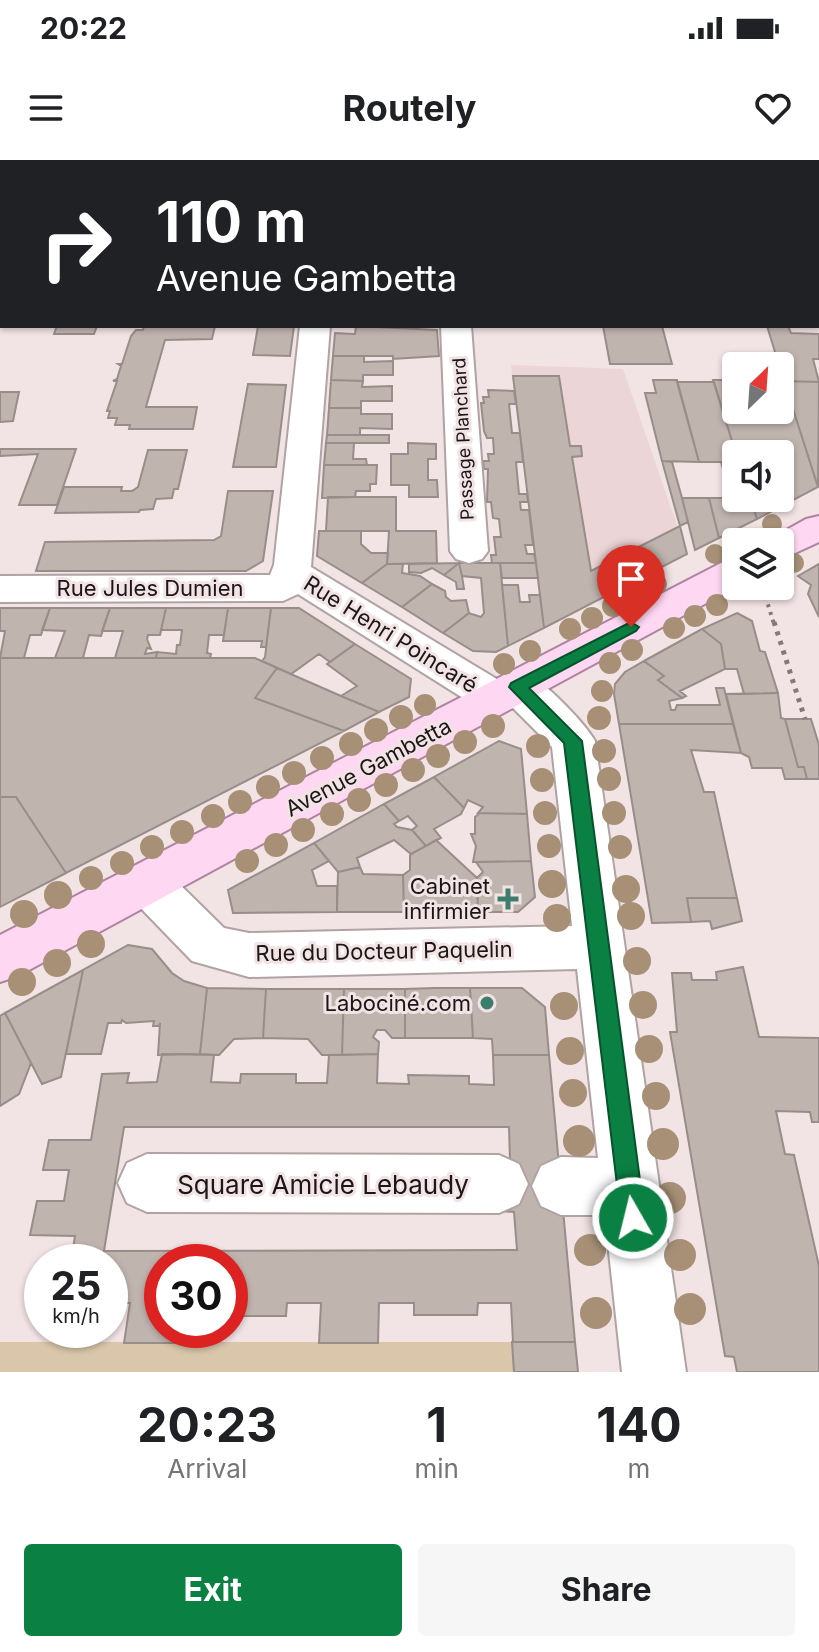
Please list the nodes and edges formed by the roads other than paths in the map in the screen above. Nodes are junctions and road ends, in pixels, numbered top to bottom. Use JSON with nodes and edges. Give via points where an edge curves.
{"nodes":[{"id":1,"x":315,"y":328,"type":"edge"},
{"id":2,"x":456,"y":328,"type":"edge"},
{"id":3,"x":819,"y":527,"type":"edge"},
{"id":4,"x":794,"y":540,"type":"edge"},
{"id":5,"x":469,"y":551,"type":"dead end"},
{"id":6,"x":292,"y":573,"type":"junction"},
{"id":7,"x":722,"y":578,"type":"edge"},
{"id":8,"x":0,"y":589,"type":"edge"},
{"id":9,"x":507,"y":693,"type":"junction"},
{"id":10,"x":147,"y":883,"type":"junction"},
{"id":11,"x":599,"y":947,"type":"junction"},
{"id":12,"x":0,"y":960,"type":"edge"},
{"id":13,"x":147,"y":1183,"type":"dead end"},
{"id":14,"x":499,"y":1184,"type":"dead end"},
{"id":15,"x":561,"y":1186,"type":"dead end"},
{"id":16,"x":629,"y":1187,"type":"junction"},
{"id":17,"x":654,"y":1372,"type":"edge"}],
"edges":[{"from":1,"to":6,"type":"street","name":"Rue Henri Poincaré"},
{"from":2,"to":5,"type":"street","name":"Passage Planchard"},
{"from":3,"to":4,"type":"main road"},
{"from":6,"to":8,"type":"street","name":"Rue Jules Dumien","via":[[283,588]]},
{"from":6,"to":9,"type":"street","name":"Rue Henri Poincaré"},
{"from":7,"to":9,"type":"main road","name":"Avenue Gambetta"},
{"from":9,"to":10,"type":"main road","name":"Avenue Gambetta"},
{"from":9,"to":11,"type":"street","name":"Rue Henri Poincaré","via":[[573,741]]},
{"from":10,"to":11,"type":"street","name":"Rue du Docteur Paquelin","via":[[210,946],[249,955]]},
{"from":10,"to":12,"type":"main road","name":"Avenue Gambetta"},
{"from":11,"to":16,"type":"street","name":"Rue Henri Poincaré"},
{"from":13,"to":14,"type":"street","name":"Square Amicie Lebaudy"},
{"from":15,"to":16,"type":"street"},
{"from":16,"to":17,"type":"street","name":"Rue Henri Poincaré"}]}
